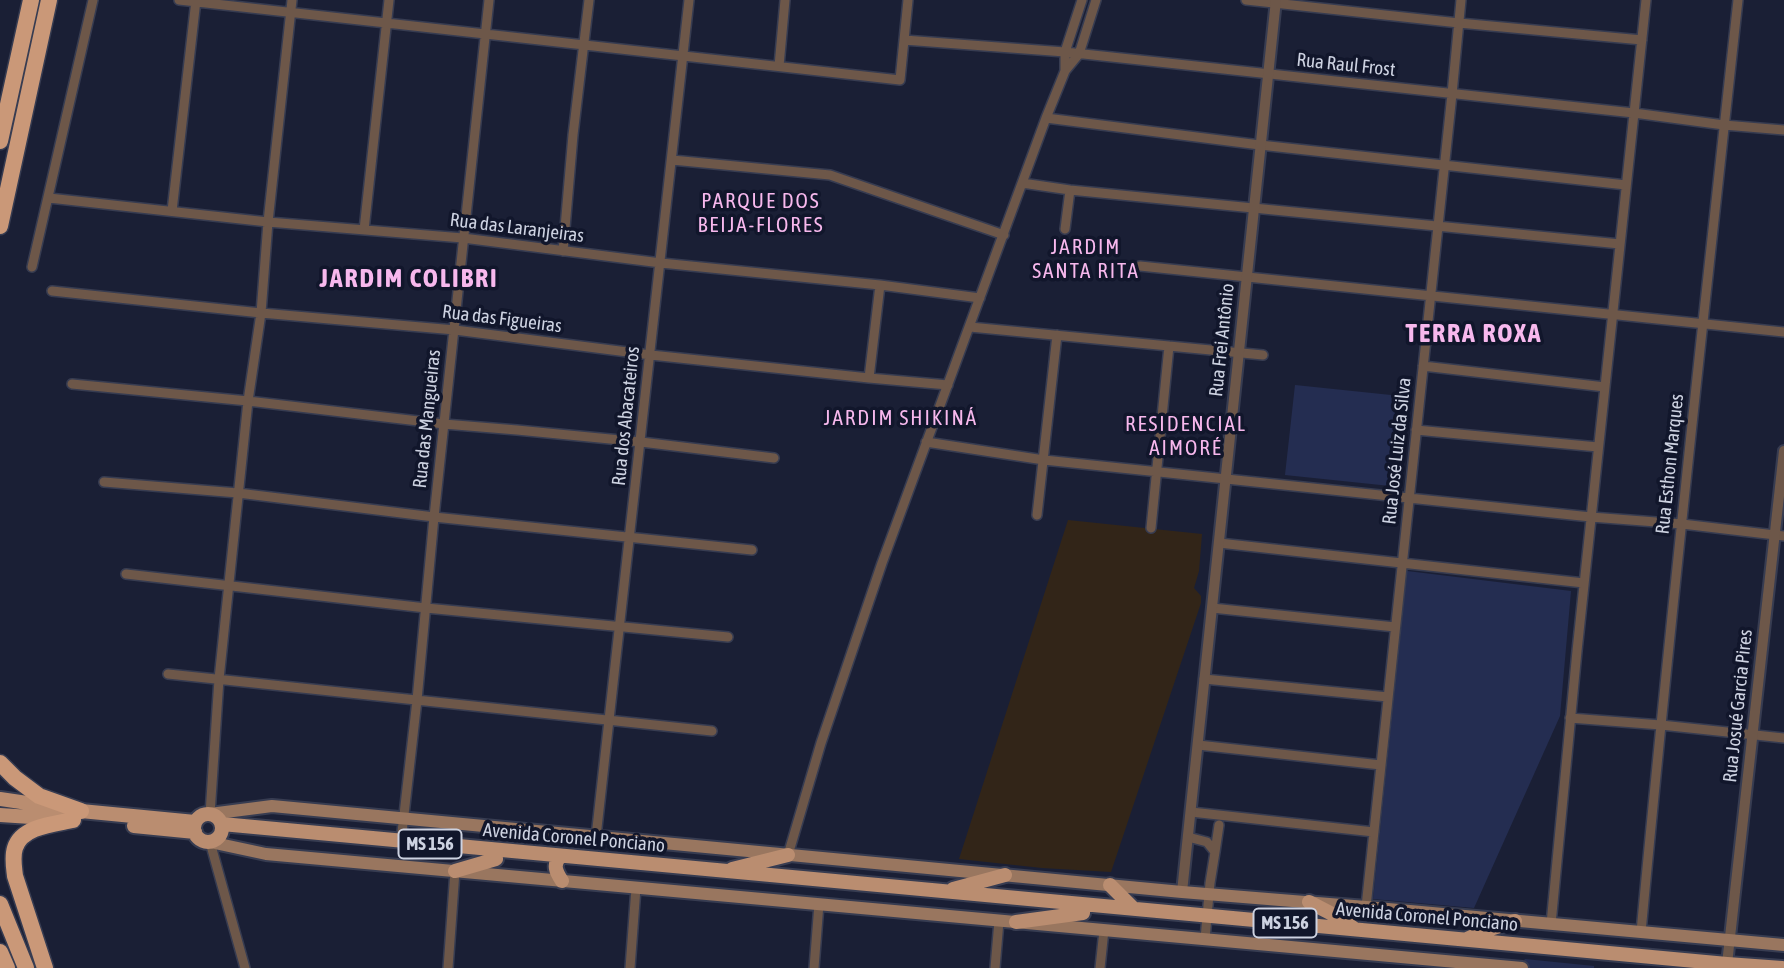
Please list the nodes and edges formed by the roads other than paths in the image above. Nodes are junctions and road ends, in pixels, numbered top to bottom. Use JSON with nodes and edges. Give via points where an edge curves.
{"nodes":[{"id":1,"x":32,"y":0,"type":"edge"},
{"id":2,"x":49,"y":0,"type":"edge"},
{"id":3,"x":93,"y":0,"type":"edge"},
{"id":4,"x":179,"y":0,"type":"edge"},
{"id":5,"x":292,"y":0,"type":"edge"},
{"id":6,"x":389,"y":0,"type":"edge"},
{"id":7,"x":489,"y":0,"type":"edge"},
{"id":8,"x":589,"y":0,"type":"edge"},
{"id":9,"x":689,"y":0,"type":"edge"},
{"id":10,"x":785,"y":0,"type":"edge"},
{"id":11,"x":908,"y":0,"type":"edge"},
{"id":12,"x":1082,"y":0,"type":"edge"},
{"id":13,"x":1096,"y":0,"type":"edge"},
{"id":14,"x":1246,"y":0,"type":"edge"},
{"id":15,"x":1461,"y":0,"type":"edge"},
{"id":16,"x":1646,"y":0,"type":"edge"},
{"id":17,"x":1738,"y":0,"type":"edge"},
{"id":18,"x":196,"y":1,"type":"edge"},
{"id":19,"x":1275,"y":1,"type":"edge"},
{"id":20,"x":290,"y":12,"type":"junction"},
{"id":21,"x":387,"y":23,"type":"junction"},
{"id":22,"x":1460,"y":23,"type":"junction"},
{"id":23,"x":486,"y":33,"type":"junction"},
{"id":24,"x":904,"y":40,"type":"junction"},
{"id":25,"x":1642,"y":40,"type":"junction"},
{"id":26,"x":584,"y":45,"type":"junction"},
{"id":27,"x":1065,"y":52,"type":"junction"},
{"id":28,"x":1079,"y":54,"type":"junction"},
{"id":29,"x":684,"y":56,"type":"junction"},
{"id":30,"x":779,"y":66,"type":"junction"},
{"id":31,"x":1065,"y":71,"type":"junction"},
{"id":32,"x":1268,"y":74,"type":"junction"},
{"id":33,"x":1452,"y":93,"type":"junction"},
{"id":34,"x":1634,"y":113,"type":"junction"},
{"id":35,"x":1046,"y":118,"type":"junction"},
{"id":36,"x":1724,"y":125,"type":"junction"},
{"id":37,"x":1784,"y":130,"type":"edge"},
{"id":38,"x":0,"y":142,"type":"edge"},
{"id":39,"x":1261,"y":145,"type":"junction"},
{"id":40,"x":673,"y":160,"type":"junction"},
{"id":41,"x":1445,"y":165,"type":"junction"},
{"id":42,"x":1023,"y":183,"type":"junction"},
{"id":43,"x":1626,"y":185,"type":"junction"},
{"id":44,"x":1070,"y":190,"type":"junction"},
{"id":45,"x":49,"y":198,"type":"junction"},
{"id":46,"x":1254,"y":207,"type":"junction"},
{"id":47,"x":172,"y":211,"type":"junction"},
{"id":48,"x":268,"y":222,"type":"junction"},
{"id":49,"x":0,"y":226,"type":"edge"},
{"id":50,"x":1438,"y":226,"type":"junction"},
{"id":51,"x":1065,"y":229,"type":"dead end"},
{"id":52,"x":364,"y":230,"type":"junction"},
{"id":53,"x":1004,"y":235,"type":"junction"},
{"id":54,"x":463,"y":238,"type":"junction"},
{"id":55,"x":1620,"y":244,"type":"junction"},
{"id":56,"x":562,"y":251,"type":"junction"},
{"id":57,"x":661,"y":263,"type":"junction"},
{"id":58,"x":1140,"y":266,"type":"dead end"},
{"id":59,"x":32,"y":267,"type":"dead end"},
{"id":60,"x":1246,"y":277,"type":"junction"},
{"id":61,"x":880,"y":285,"type":"junction"},
{"id":62,"x":52,"y":291,"type":"dead end"},
{"id":63,"x":1431,"y":296,"type":"junction"},
{"id":64,"x":980,"y":298,"type":"junction"},
{"id":65,"x":261,"y":313,"type":"junction"},
{"id":66,"x":1613,"y":314,"type":"junction"},
{"id":67,"x":1702,"y":323,"type":"junction"},
{"id":68,"x":970,"y":327,"type":"junction"},
{"id":69,"x":455,"y":330,"type":"junction"},
{"id":70,"x":1784,"y":332,"type":"edge"},
{"id":71,"x":1057,"y":335,"type":"junction"},
{"id":72,"x":1169,"y":346,"type":"junction"},
{"id":73,"x":1238,"y":352,"type":"junction"},
{"id":74,"x":650,"y":355,"type":"junction"},
{"id":75,"x":1263,"y":355,"type":"dead end"},
{"id":76,"x":1423,"y":366,"type":"junction"},
{"id":77,"x":869,"y":378,"type":"junction"},
{"id":78,"x":72,"y":384,"type":"dead end"},
{"id":79,"x":948,"y":385,"type":"junction"},
{"id":80,"x":1605,"y":387,"type":"junction"},
{"id":81,"x":248,"y":401,"type":"junction"},
{"id":82,"x":444,"y":424,"type":"junction"},
{"id":83,"x":1416,"y":429,"type":"junction"},
{"id":84,"x":926,"y":442,"type":"junction"},
{"id":85,"x":641,"y":443,"type":"junction"},
{"id":86,"x":1598,"y":447,"type":"junction"},
{"id":87,"x":1784,"y":451,"type":"edge"},
{"id":88,"x":774,"y":458,"type":"dead end"},
{"id":89,"x":1044,"y":460,"type":"junction"},
{"id":90,"x":1157,"y":471,"type":"junction"},
{"id":91,"x":1225,"y":479,"type":"junction"},
{"id":92,"x":104,"y":482,"type":"dead end"},
{"id":93,"x":238,"y":493,"type":"junction"},
{"id":94,"x":1409,"y":498,"type":"junction"},
{"id":95,"x":1037,"y":515,"type":"dead end"},
{"id":96,"x":434,"y":517,"type":"junction"},
{"id":97,"x":1591,"y":517,"type":"junction"},
{"id":98,"x":1682,"y":524,"type":"junction"},
{"id":99,"x":1151,"y":528,"type":"dead end"},
{"id":100,"x":1779,"y":536,"type":"edge"},
{"id":101,"x":630,"y":538,"type":"junction"},
{"id":102,"x":1219,"y":543,"type":"junction"},
{"id":103,"x":752,"y":550,"type":"dead end"},
{"id":104,"x":1402,"y":563,"type":"junction"},
{"id":105,"x":126,"y":574,"type":"dead end"},
{"id":106,"x":1584,"y":583,"type":"junction"},
{"id":107,"x":229,"y":585,"type":"junction"},
{"id":108,"x":426,"y":608,"type":"junction"},
{"id":109,"x":1212,"y":608,"type":"junction"},
{"id":110,"x":620,"y":626,"type":"junction"},
{"id":111,"x":1395,"y":627,"type":"junction"},
{"id":112,"x":728,"y":637,"type":"dead end"},
{"id":113,"x":168,"y":674,"type":"dead end"},
{"id":114,"x":219,"y":679,"type":"junction"},
{"id":115,"x":1204,"y":679,"type":"junction"},
{"id":116,"x":1388,"y":697,"type":"junction"},
{"id":117,"x":417,"y":700,"type":"junction"},
{"id":118,"x":1570,"y":718,"type":"junction"},
{"id":119,"x":609,"y":719,"type":"junction"},
{"id":120,"x":1661,"y":725,"type":"junction"},
{"id":121,"x":712,"y":731,"type":"dead end"},
{"id":122,"x":1752,"y":734,"type":"junction"},
{"id":123,"x":1784,"y":738,"type":"edge"},
{"id":124,"x":1198,"y":745,"type":"junction"},
{"id":125,"x":0,"y":763,"type":"edge"},
{"id":126,"x":1381,"y":765,"type":"junction"},
{"id":127,"x":0,"y":799,"type":"edge"},
{"id":128,"x":1191,"y":812,"type":"junction"},
{"id":129,"x":210,"y":814,"type":"junction"},
{"id":130,"x":0,"y":815,"type":"edge"},
{"id":131,"x":77,"y":816,"type":"junction"},
{"id":132,"x":403,"y":819,"type":"junction"},
{"id":133,"x":1219,"y":825,"type":"dead end"},
{"id":134,"x":195,"y":827,"type":"junction"},
{"id":135,"x":1374,"y":832,"type":"junction"},
{"id":136,"x":218,"y":833,"type":"junction"},
{"id":137,"x":596,"y":837,"type":"junction"},
{"id":138,"x":1188,"y":837,"type":"junction"},
{"id":139,"x":401,"y":841,"type":"junction"},
{"id":140,"x":1215,"y":852,"type":"junction"},
{"id":141,"x":788,"y":855,"type":"junction"},
{"id":142,"x":496,"y":859,"type":"junction"},
{"id":143,"x":558,"y":860,"type":"junction"},
{"id":144,"x":455,"y":871,"type":"junction"},
{"id":145,"x":720,"y":871,"type":"junction"},
{"id":146,"x":1005,"y":875,"type":"junction"},
{"id":147,"x":562,"y":881,"type":"junction"},
{"id":148,"x":1110,"y":885,"type":"junction"},
{"id":149,"x":636,"y":888,"type":"junction"},
{"id":150,"x":941,"y":891,"type":"junction"},
{"id":151,"x":1182,"y":892,"type":"junction"},
{"id":152,"x":1208,"y":894,"type":"junction"},
{"id":153,"x":1309,"y":902,"type":"junction"},
{"id":154,"x":0,"y":904,"type":"edge"},
{"id":155,"x":819,"y":904,"type":"junction"},
{"id":156,"x":1366,"y":906,"type":"junction"},
{"id":157,"x":1134,"y":909,"type":"junction"},
{"id":158,"x":1083,"y":913,"type":"junction"},
{"id":159,"x":1174,"y":917,"type":"junction"},
{"id":160,"x":999,"y":920,"type":"junction"},
{"id":161,"x":1515,"y":921,"type":"junction"},
{"id":162,"x":1016,"y":922,"type":"junction"},
{"id":163,"x":1551,"y":924,"type":"junction"},
{"id":164,"x":1206,"y":926,"type":"junction"},
{"id":165,"x":1356,"y":929,"type":"junction"},
{"id":166,"x":1104,"y":930,"type":"junction"},
{"id":167,"x":1642,"y":932,"type":"junction"},
{"id":168,"x":1466,"y":940,"type":"junction"},
{"id":169,"x":1730,"y":940,"type":"junction"},
{"id":170,"x":1784,"y":945,"type":"edge"},
{"id":171,"x":0,"y":952,"type":"edge"},
{"id":172,"x":1727,"y":964,"type":"junction"},
{"id":173,"x":1505,"y":967,"type":"edge"},
{"id":174,"x":7,"y":968,"type":"edge"},
{"id":175,"x":26,"y":968,"type":"edge"},
{"id":176,"x":46,"y":968,"type":"edge"},
{"id":177,"x":245,"y":968,"type":"edge"},
{"id":178,"x":448,"y":968,"type":"edge"},
{"id":179,"x":630,"y":968,"type":"edge"},
{"id":180,"x":814,"y":968,"type":"edge"},
{"id":181,"x":995,"y":968,"type":"edge"},
{"id":182,"x":1100,"y":968,"type":"edge"},
{"id":183,"x":1522,"y":968,"type":"edge"},
{"id":184,"x":1674,"y":968,"type":"edge"},
{"id":185,"x":1782,"y":968,"type":"edge"}],
"edges":[{"from":1,"to":38,"type":"highway"},
{"from":2,"to":49,"type":"highway"},
{"from":3,"to":45,"type":"street"},
{"from":4,"to":18,"type":"street"},
{"from":5,"to":20,"type":"street"},
{"from":6,"to":21,"type":"street"},
{"from":7,"to":23,"type":"street","name":"Rua das Mangueiras"},
{"from":8,"to":26,"type":"street"},
{"from":9,"to":29,"type":"street","name":"Rua dos Abacateiros"},
{"from":10,"to":30,"type":"street"},
{"from":11,"to":24,"type":"street"},
{"from":12,"to":27,"type":"street"},
{"from":13,"to":28,"type":"street"},
{"from":14,"to":19,"type":"street"},
{"from":15,"to":22,"type":"street","name":"Rua José Luiz da Silva"},
{"from":16,"to":25,"type":"street"},
{"from":17,"to":36,"type":"street","name":"Rua Esthon Marques"},
{"from":18,"to":20,"type":"street"},
{"from":18,"to":47,"type":"street"},
{"from":19,"to":22,"type":"street"},
{"from":19,"to":32,"type":"street","name":"Rua Frei Antônio"},
{"from":20,"to":21,"type":"street"},
{"from":20,"to":48,"type":"street"},
{"from":21,"to":23,"type":"street"},
{"from":21,"to":52,"type":"street"},
{"from":22,"to":25,"type":"street"},
{"from":22,"to":33,"type":"street","name":"Rua José Luiz da Silva"},
{"from":23,"to":26,"type":"street"},
{"from":23,"to":54,"type":"street","name":"Rua das Mangueiras"},
{"from":24,"to":27,"type":"street","name":"Rua Raul Frost"},
{"from":24,"to":30,"type":"street","via":[[900,80]]},
{"from":25,"to":34,"type":"street"},
{"from":26,"to":29,"type":"street"},
{"from":26,"to":56,"type":"street"},
{"from":27,"to":28,"type":"street","name":"Rua Raul Frost"},
{"from":27,"to":31,"type":"street"},
{"from":28,"to":31,"type":"street"},
{"from":28,"to":32,"type":"street","name":"Rua Raul Frost"},
{"from":29,"to":30,"type":"street"},
{"from":29,"to":40,"type":"street","name":"Rua dos Abacateiros"},
{"from":31,"to":35,"type":"street"},
{"from":32,"to":33,"type":"street","name":"Rua Raul Frost"},
{"from":32,"to":39,"type":"street","name":"Rua Frei Antônio"},
{"from":33,"to":34,"type":"street","name":"Rua Raul Frost"},
{"from":33,"to":41,"type":"street","name":"Rua José Luiz da Silva"},
{"from":34,"to":36,"type":"street","name":"Rua Raul Frost"},
{"from":34,"to":43,"type":"street"},
{"from":35,"to":39,"type":"street"},
{"from":35,"to":42,"type":"street"},
{"from":36,"to":37,"type":"street","name":"Rua Raul Frost"},
{"from":36,"to":67,"type":"street","name":"Rua Esthon Marques"},
{"from":39,"to":41,"type":"street"},
{"from":39,"to":46,"type":"street","name":"Rua Frei Antônio"},
{"from":40,"to":53,"type":"street","via":[[830,175]]},
{"from":40,"to":57,"type":"street","name":"Rua dos Abacateiros"},
{"from":41,"to":43,"type":"street"},
{"from":41,"to":50,"type":"street","name":"Rua José Luiz da Silva"},
{"from":42,"to":44,"type":"street"},
{"from":42,"to":53,"type":"street"},
{"from":43,"to":55,"type":"street"},
{"from":44,"to":46,"type":"street"},
{"from":44,"to":51,"type":"street"},
{"from":45,"to":47,"type":"street","name":"Rua das Laranjeiras"},
{"from":45,"to":59,"type":"street"},
{"from":46,"to":50,"type":"street"},
{"from":46,"to":60,"type":"street","name":"Rua Frei Antônio"},
{"from":47,"to":48,"type":"street","name":"Rua das Laranjeiras"},
{"from":48,"to":52,"type":"street","name":"Rua das Laranjeiras"},
{"from":48,"to":65,"type":"street"},
{"from":50,"to":55,"type":"street"},
{"from":50,"to":63,"type":"street","name":"Rua José Luiz da Silva"},
{"from":52,"to":54,"type":"street","name":"Rua das Laranjeiras"},
{"from":53,"to":64,"type":"street"},
{"from":54,"to":56,"type":"street","name":"Rua das Laranjeiras"},
{"from":54,"to":69,"type":"street","name":"Rua das Mangueiras"},
{"from":55,"to":66,"type":"street"},
{"from":56,"to":57,"type":"street","name":"Rua das Laranjeiras"},
{"from":57,"to":61,"type":"street","name":"Rua das Laranjeiras"},
{"from":57,"to":74,"type":"street","name":"Rua dos Abacateiros"},
{"from":58,"to":60,"type":"street"},
{"from":60,"to":63,"type":"street"},
{"from":60,"to":73,"type":"street","name":"Rua Frei Antônio"},
{"from":61,"to":64,"type":"street","name":"Rua das Laranjeiras"},
{"from":61,"to":77,"type":"street"},
{"from":62,"to":65,"type":"street","name":"Rua das Figueiras"},
{"from":63,"to":66,"type":"street"},
{"from":63,"to":76,"type":"street","name":"Rua José Luiz da Silva"},
{"from":64,"to":68,"type":"street"},
{"from":65,"to":69,"type":"street","name":"Rua das Figueiras"},
{"from":65,"to":81,"type":"street"},
{"from":66,"to":67,"type":"street"},
{"from":66,"to":80,"type":"street"},
{"from":67,"to":70,"type":"street"},
{"from":67,"to":98,"type":"street","name":"Rua Esthon Marques"},
{"from":68,"to":71,"type":"street"},
{"from":68,"to":79,"type":"street"},
{"from":69,"to":74,"type":"street","name":"Rua das Figueiras"},
{"from":69,"to":82,"type":"street","name":"Rua das Mangueiras"},
{"from":71,"to":72,"type":"street"},
{"from":71,"to":89,"type":"street"},
{"from":72,"to":73,"type":"street"},
{"from":72,"to":90,"type":"street"},
{"from":73,"to":75,"type":"street"},
{"from":73,"to":91,"type":"street","name":"Rua Frei Antônio"},
{"from":74,"to":77,"type":"street","name":"Rua das Figueiras"},
{"from":74,"to":85,"type":"street","name":"Rua dos Abacateiros"},
{"from":76,"to":80,"type":"street"},
{"from":76,"to":83,"type":"street","name":"Rua José Luiz da Silva"},
{"from":77,"to":79,"type":"street","name":"Rua das Figueiras"},
{"from":78,"to":81,"type":"street"},
{"from":79,"to":84,"type":"street"},
{"from":80,"to":86,"type":"street"},
{"from":81,"to":82,"type":"street"},
{"from":81,"to":93,"type":"street"},
{"from":82,"to":85,"type":"street"},
{"from":82,"to":96,"type":"street","name":"Rua das Mangueiras"},
{"from":83,"to":86,"type":"street"},
{"from":83,"to":94,"type":"street","name":"Rua José Luiz da Silva"},
{"from":84,"to":89,"type":"street"},
{"from":84,"to":141,"type":"street","via":[[821,743]]},
{"from":85,"to":88,"type":"street"},
{"from":85,"to":101,"type":"street","name":"Rua dos Abacateiros"},
{"from":86,"to":97,"type":"street"},
{"from":87,"to":100,"type":"street","name":"Rua Josué Garcia Pires"},
{"from":89,"to":90,"type":"street"},
{"from":89,"to":95,"type":"street"},
{"from":90,"to":91,"type":"street"},
{"from":90,"to":99,"type":"street"},
{"from":91,"to":94,"type":"street"},
{"from":91,"to":102,"type":"street","name":"Rua Frei Antônio"},
{"from":92,"to":93,"type":"street"},
{"from":93,"to":96,"type":"street"},
{"from":93,"to":107,"type":"street"},
{"from":94,"to":97,"type":"street"},
{"from":94,"to":104,"type":"street","name":"Rua José Luiz da Silva"},
{"from":96,"to":101,"type":"street"},
{"from":96,"to":108,"type":"street","name":"Rua das Mangueiras"},
{"from":97,"to":98,"type":"street"},
{"from":97,"to":106,"type":"street"},
{"from":98,"to":100,"type":"street"},
{"from":98,"to":120,"type":"street","name":"Rua Esthon Marques"},
{"from":100,"to":122,"type":"street","name":"Rua Josué Garcia Pires"},
{"from":101,"to":103,"type":"street"},
{"from":101,"to":110,"type":"street","name":"Rua dos Abacateiros"},
{"from":102,"to":104,"type":"street"},
{"from":102,"to":109,"type":"street","name":"Rua Frei Antônio"},
{"from":104,"to":106,"type":"street"},
{"from":104,"to":111,"type":"street","name":"Rua José Luiz da Silva"},
{"from":105,"to":107,"type":"street"},
{"from":106,"to":118,"type":"street"},
{"from":107,"to":108,"type":"street"},
{"from":107,"to":114,"type":"street"},
{"from":108,"to":110,"type":"street"},
{"from":108,"to":117,"type":"street","name":"Rua das Mangueiras"},
{"from":109,"to":111,"type":"street"},
{"from":109,"to":115,"type":"street","name":"Rua Frei Antônio"},
{"from":110,"to":112,"type":"street"},
{"from":110,"to":119,"type":"street","name":"Rua dos Abacateiros"},
{"from":111,"to":116,"type":"street","name":"Rua José Luiz da Silva"},
{"from":113,"to":114,"type":"street"},
{"from":114,"to":117,"type":"street"},
{"from":114,"to":129,"type":"street"},
{"from":115,"to":116,"type":"street"},
{"from":115,"to":124,"type":"street","name":"Rua Frei Antônio"},
{"from":116,"to":126,"type":"street","name":"Rua José Luiz da Silva"},
{"from":117,"to":119,"type":"street"},
{"from":117,"to":132,"type":"street","name":"Rua das Mangueiras"},
{"from":118,"to":120,"type":"street"},
{"from":118,"to":163,"type":"street"},
{"from":119,"to":121,"type":"street"},
{"from":119,"to":137,"type":"street","name":"Rua dos Abacateiros"},
{"from":120,"to":122,"type":"street"},
{"from":120,"to":167,"type":"street","name":"Rua Esthon Marques"},
{"from":122,"to":123,"type":"street"},
{"from":122,"to":169,"type":"street","name":"Rua Josué Garcia Pires"},
{"from":124,"to":126,"type":"street"},
{"from":124,"to":128,"type":"street","name":"Rua Frei Antônio"},
{"from":125,"to":131,"type":"highway","via":[[39,796]]},
{"from":126,"to":135,"type":"street","name":"Rua José Luiz da Silva"},
{"from":127,"to":131,"type":"main road"},
{"from":128,"to":135,"type":"street"},
{"from":128,"to":138,"type":"street","name":"Rua Frei Antônio"},
{"from":129,"to":132,"type":"main road","via":[[272,806]]},
{"from":129,"to":134,"type":"main road","via":[[202,816]]},
{"from":129,"to":136,"type":"main road","via":[[217,817]]},
{"from":130,"to":131,"type":"main road"},
{"from":131,"to":134,"type":"main road"},
{"from":131,"to":176,"type":"highway","via":[[28,832],[15,847],[15,876]]},
{"from":132,"to":137,"type":"main road"},
{"from":132,"to":139,"type":"street","name":"Rua das Mangueiras"},
{"from":133,"to":140,"type":"street"},
{"from":134,"to":136,"type":"main road","name":"Avenida Coronel Ponciano","via":[[199,839]]},
{"from":135,"to":156,"type":"street","name":"Rua José Luiz da Silva"},
{"from":136,"to":139,"type":"main road","name":"Avenida Coronel Ponciano","number":"MS 156"},
{"from":136,"to":142,"type":"main road"},
{"from":136,"to":144,"type":"main road","via":[[267,854]]},
{"from":136,"to":177,"type":"street"},
{"from":137,"to":141,"type":"main road"},
{"from":138,"to":140,"type":"street","via":[[1207,842]]},
{"from":138,"to":151,"type":"street","name":"Rua Frei Antônio"},
{"from":139,"to":143,"type":"main road","name":"Avenida Coronel Ponciano","number":"MS 156"},
{"from":140,"to":152,"type":"street"},
{"from":141,"to":145,"type":"main road"},
{"from":141,"to":146,"type":"main road"},
{"from":142,"to":143,"type":"main road"},
{"from":142,"to":144,"type":"main road"},
{"from":143,"to":145,"type":"main road","name":"Avenida Coronel Ponciano","number":"MS 156"},
{"from":143,"to":147,"type":"main road"},
{"from":143,"to":158,"type":"main road","name":"Avenida Coronel Ponciano","via":[[637,872]]},
{"from":144,"to":147,"type":"main road"},
{"from":144,"to":178,"type":"street"},
{"from":145,"to":150,"type":"main road","name":"Avenida Coronel Ponciano","number":"MS 156"},
{"from":146,"to":148,"type":"main road"},
{"from":146,"to":150,"type":"main road"},
{"from":147,"to":149,"type":"main road"},
{"from":148,"to":151,"type":"main road"},
{"from":148,"to":157,"type":"main road"},
{"from":149,"to":155,"type":"main road"},
{"from":149,"to":179,"type":"street"},
{"from":150,"to":157,"type":"main road","name":"Avenida Coronel Ponciano","number":"MS 156"},
{"from":151,"to":152,"type":"main road"},
{"from":152,"to":153,"type":"main road"},
{"from":152,"to":164,"type":"street"},
{"from":153,"to":156,"type":"main road"},
{"from":153,"to":165,"type":"main road"},
{"from":154,"to":175,"type":"highway"},
{"from":155,"to":160,"type":"main road"},
{"from":155,"to":180,"type":"street"},
{"from":156,"to":161,"type":"main road"},
{"from":157,"to":159,"type":"main road","name":"Avenida Coronel Ponciano","number":"MS 156"},
{"from":158,"to":159,"type":"main road"},
{"from":158,"to":162,"type":"main road"},
{"from":159,"to":164,"type":"main road","name":"Avenida Coronel Ponciano","number":"MS 156"},
{"from":160,"to":162,"type":"main road"},
{"from":160,"to":181,"type":"street"},
{"from":161,"to":163,"type":"main road"},
{"from":161,"to":168,"type":"main road"},
{"from":162,"to":166,"type":"main road"},
{"from":163,"to":167,"type":"main road"},
{"from":164,"to":165,"type":"main road","name":"Avenida Coronel Ponciano","number":"MS 156"},
{"from":164,"to":166,"type":"main road"},
{"from":164,"to":173,"type":"main road"},
{"from":164,"to":184,"type":"main road"},
{"from":165,"to":168,"type":"main road","name":"Avenida Coronel Ponciano","number":"MS 156"},
{"from":166,"to":182,"type":"street"},
{"from":167,"to":169,"type":"main road"},
{"from":168,"to":172,"type":"main road","name":"Avenida Coronel Ponciano","number":"MS 156"},
{"from":169,"to":170,"type":"main road"},
{"from":169,"to":172,"type":"street","name":"Rua Josué Garcia Pires"},
{"from":171,"to":174,"type":"highway"},
{"from":172,"to":185,"type":"main road","name":"Avenida Coronel Ponciano","number":"MS 156"},
{"from":173,"to":183,"type":"main road"}]}
